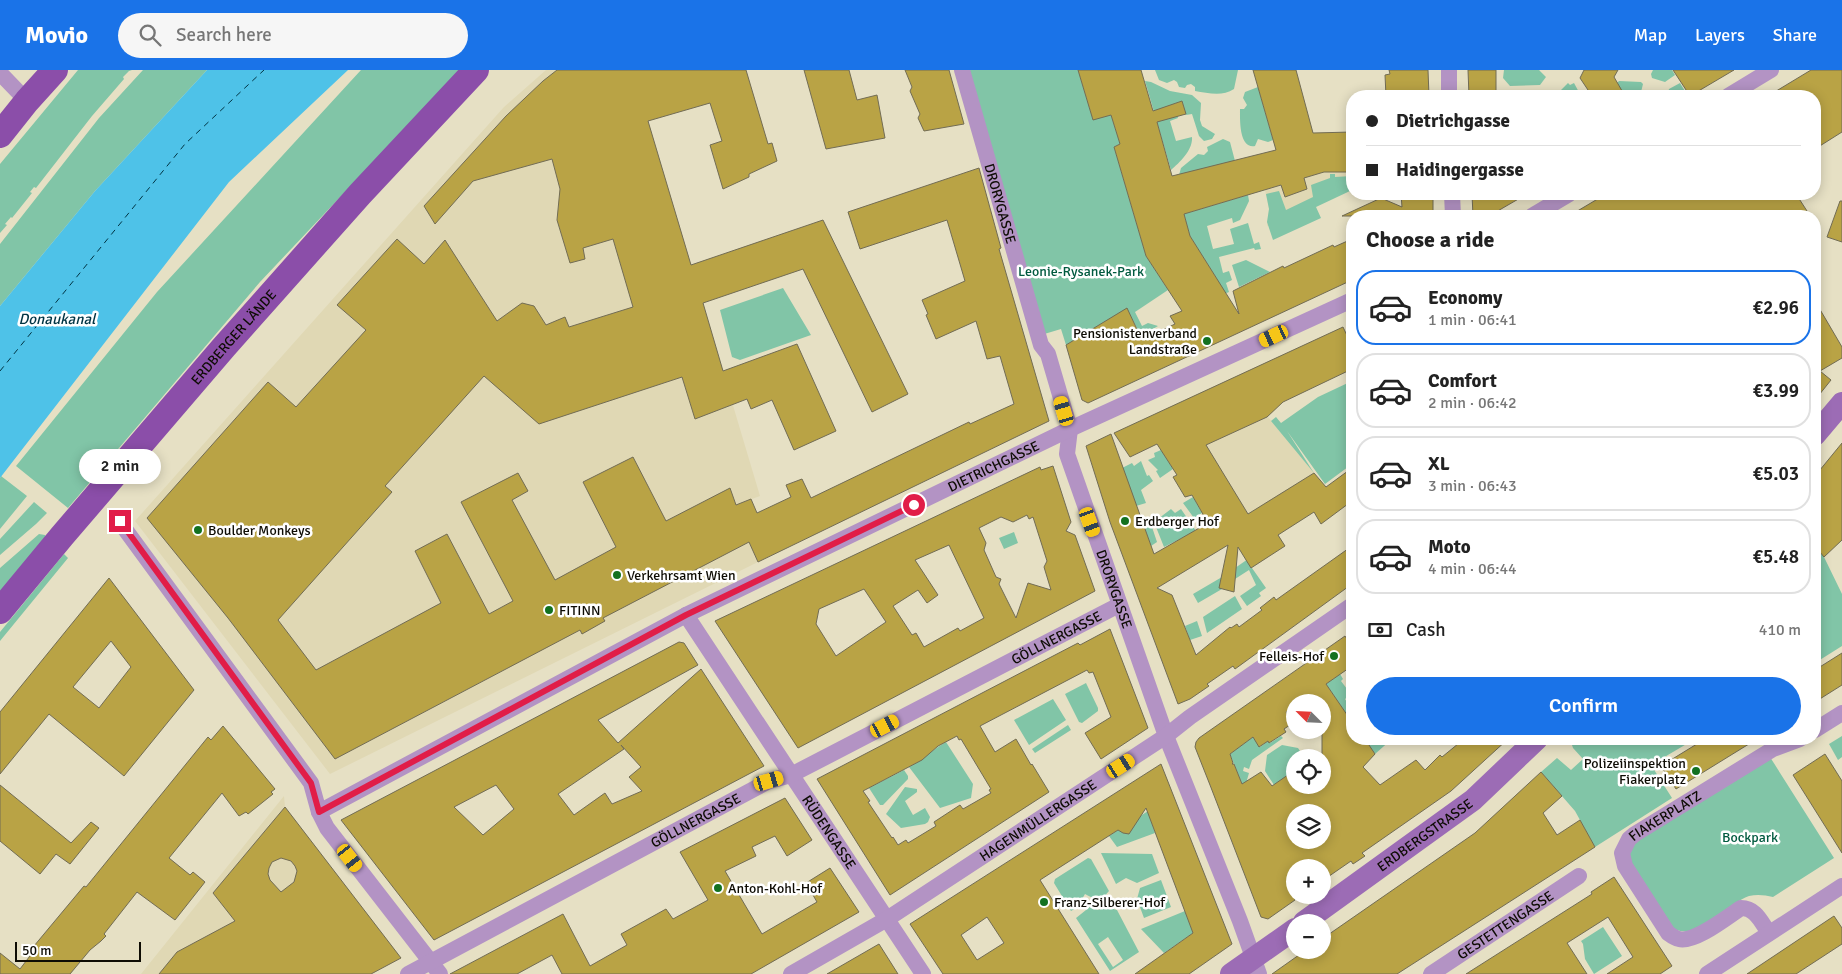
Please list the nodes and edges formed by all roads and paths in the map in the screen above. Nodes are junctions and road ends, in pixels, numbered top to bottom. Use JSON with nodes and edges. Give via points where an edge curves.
{"nodes":[{"id":1,"x":55,"y":70,"type":"edge"},
{"id":2,"x":476,"y":70,"type":"edge"},
{"id":3,"x":962,"y":70,"type":"edge"},
{"id":4,"x":1449,"y":70,"type":"edge"},
{"id":5,"x":1771,"y":70,"type":"edge"},
{"id":6,"x":0,"y":73,"type":"edge"},
{"id":7,"x":1449,"y":90,"type":"edge"},
{"id":8,"x":1738,"y":90,"type":"edge"},
{"id":9,"x":27,"y":101,"type":"junction"},
{"id":10,"x":0,"y":136,"type":"edge"},
{"id":11,"x":1559,"y":200,"type":"edge"},
{"id":12,"x":1542,"y":210,"type":"edge"},
{"id":13,"x":1346,"y":303,"type":"edge"},
{"id":14,"x":1842,"y":403,"type":"edge"},
{"id":15,"x":1070,"y":429,"type":"junction"},
{"id":16,"x":1821,"y":429,"type":"edge"},
{"id":17,"x":120,"y":521,"type":"dead end"},
{"id":18,"x":1119,"y":605,"type":"junction"},
{"id":19,"x":1346,"y":610,"type":"edge"},
{"id":20,"x":0,"y":611,"type":"edge"},
{"id":21,"x":686,"y":615,"type":"junction"},
{"id":22,"x":1842,"y":713,"type":"edge"},
{"id":23,"x":1821,"y":726,"type":"edge"},
{"id":24,"x":1166,"y":736,"type":"junction"},
{"id":25,"x":1531,"y":745,"type":"edge"},
{"id":26,"x":1784,"y":745,"type":"edge"},
{"id":27,"x":791,"y":775,"type":"junction"},
{"id":28,"x":319,"y":812,"type":"junction"},
{"id":29,"x":1580,"y":876,"type":"dead end"},
{"id":30,"x":1842,"y":886,"type":"edge"},
{"id":31,"x":1315,"y":914,"type":"edge"},
{"id":32,"x":886,"y":919,"type":"junction"},
{"id":33,"x":1769,"y":933,"type":"junction"},
{"id":34,"x":1286,"y":938,"type":"edge"},
{"id":35,"x":1256,"y":966,"type":"edge"},
{"id":36,"x":436,"y":968,"type":"edge"},
{"id":37,"x":408,"y":974,"type":"edge"},
{"id":38,"x":791,"y":974,"type":"edge"},
{"id":39,"x":923,"y":974,"type":"edge"},
{"id":40,"x":1231,"y":974,"type":"edge"},
{"id":41,"x":1431,"y":974,"type":"edge"},
{"id":42,"x":1707,"y":974,"type":"edge"}],
"edges":[{"from":1,"to":9,"type":"main road"},
{"from":2,"to":20,"type":"main road","name":"ERDBERGER LÄNDE","via":[[360,194],[224,348]]},
{"from":3,"to":15,"type":"street","name":"DRORYGASSE","via":[[1040,346],[1048,354]]},
{"from":4,"to":7,"type":"street"},
{"from":5,"to":8,"type":"street"},
{"from":6,"to":9,"type":"street"},
{"from":9,"to":10,"type":"main road"},
{"from":11,"to":12,"type":"street"},
{"from":13,"to":15,"type":"street","name":"DIETRICHGASSE"},
{"from":14,"to":16,"type":"street"},
{"from":15,"to":18,"type":"street","name":"DRORYGASSE","via":[[1066,454]]},
{"from":15,"to":21,"type":"street","name":"DIETRICHGASSE"},
{"from":17,"to":28,"type":"street","via":[[311,783]]},
{"from":18,"to":24,"type":"street","name":"DRORYGASSE"},
{"from":18,"to":27,"type":"street","name":"GÖLLNERGASSE"},
{"from":19,"to":24,"type":"street","name":"HAGENMÜLLERGASSE"},
{"from":21,"to":27,"type":"street","name":"RÜDENGASSE"},
{"from":21,"to":28,"type":"street","name":"DIETRICHGASSE"},
{"from":22,"to":23,"type":"street"},
{"from":24,"to":32,"type":"street","name":"HAGENMÜLLERGASSE"},
{"from":24,"to":35,"type":"street","name":"DRORYGASSE"},
{"from":25,"to":31,"type":"street","name":"ERDBERGSTRASSE","via":[[1473,800]]},
{"from":26,"to":33,"type":"street","name":"FIAKERPLATZ","via":[[1635,834],[1622,852],[1625,866],[1674,938],[1695,937],[1741,908],[1754,912]]},
{"from":27,"to":32,"type":"street","name":"RÜDENGASSE"},
{"from":27,"to":36,"type":"street","name":"GÖLLNERGASSE","via":[[769,781]]},
{"from":28,"to":36,"type":"street"},
{"from":29,"to":41,"type":"street","name":"GESTETTENGASSE"},
{"from":30,"to":33,"type":"street"},
{"from":32,"to":38,"type":"street","name":"HAGENMÜLLERGASSE"},
{"from":32,"to":39,"type":"street","name":"RÜDENGASSE"},
{"from":33,"to":42,"type":"street"},
{"from":34,"to":35,"type":"street"},
{"from":35,"to":40,"type":"street"},
{"from":36,"to":37,"type":"street","name":"GÖLLNERGASSE"}]}
